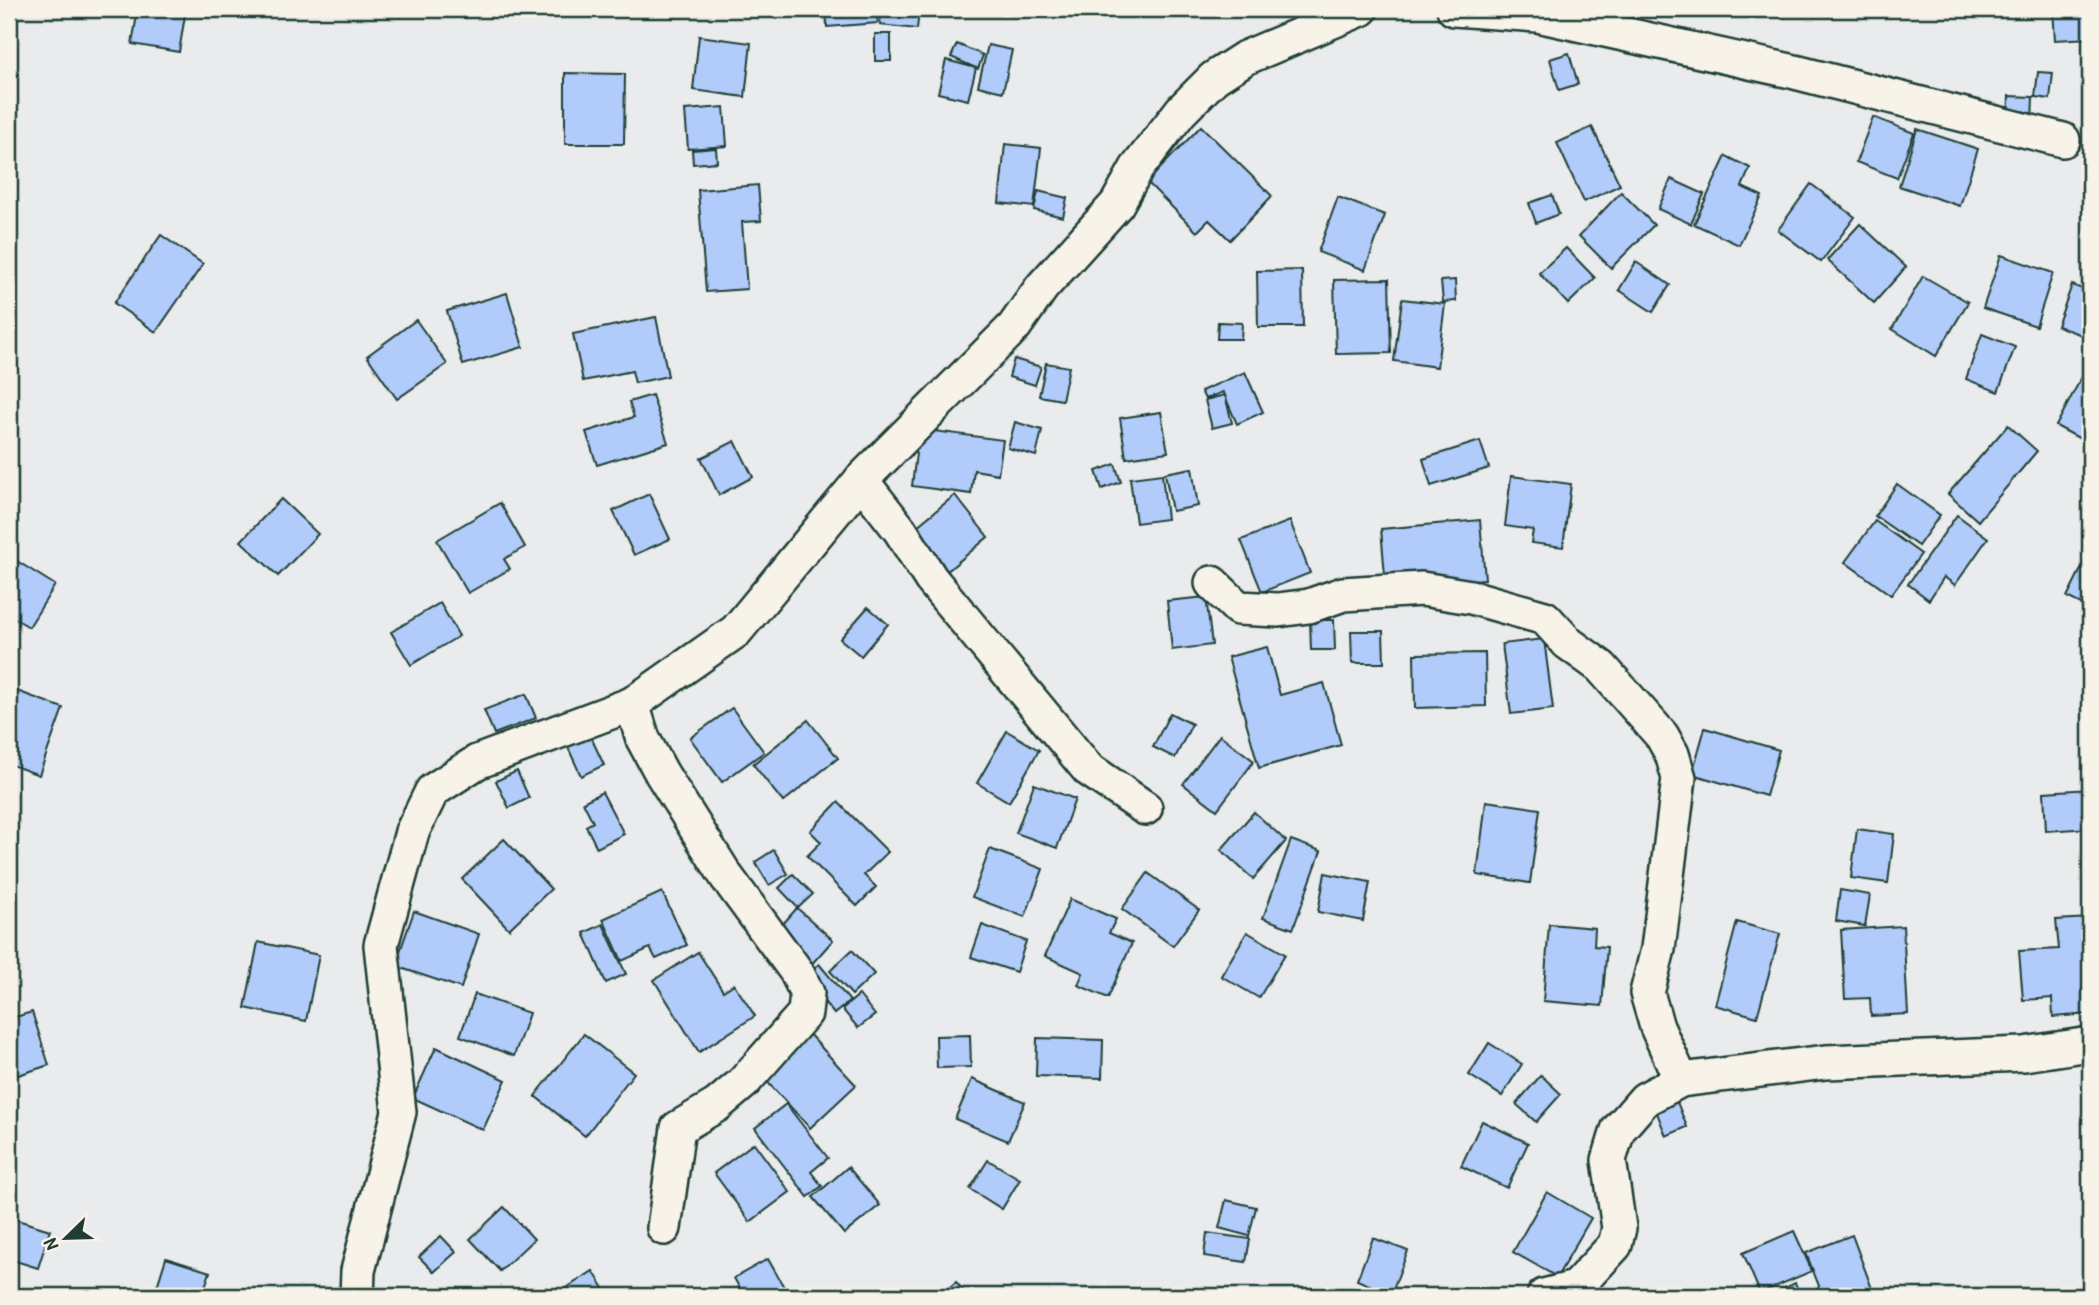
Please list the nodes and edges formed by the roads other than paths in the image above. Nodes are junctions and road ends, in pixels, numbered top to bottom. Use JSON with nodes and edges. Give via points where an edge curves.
{"nodes":[{"id":1,"x":1361,"y":9,"type":"edge"},
{"id":2,"x":1454,"y":9,"type":"edge"},
{"id":3,"x":2063,"y":140,"type":"dead end"},
{"id":4,"x":861,"y":480,"type":"junction"},
{"id":5,"x":1212,"y":583,"type":"dead end"},
{"id":6,"x":632,"y":704,"type":"junction"},
{"id":7,"x":1145,"y":808,"type":"dead end"},
{"id":8,"x":2090,"y":1044,"type":"edge"},
{"id":9,"x":1681,"y":1080,"type":"junction"},
{"id":10,"x":664,"y":1228,"type":"dead end"},
{"id":11,"x":357,"y":1296,"type":"edge"},
{"id":12,"x":1544,"y":1296,"type":"edge"}],
"edges":[{"from":1,"to":4,"type":"street","via":[[1245,58],[1214,78],[1181,111],[1137,168],[1117,204],[1042,287],[1014,327]]},
{"from":2,"to":3,"type":"street","via":[[1537,15],[1795,72]]},
{"from":4,"to":6,"type":"street","via":[[736,631]]},
{"from":4,"to":7,"type":"street","via":[[931,579],[1088,769]]},
{"from":5,"to":9,"type":"street","via":[[1238,608],[1278,610],[1343,594],[1422,589],[1471,597],[1545,618],[1601,667],[1662,736],[1679,778],[1658,949],[1647,993]]},
{"from":6,"to":10,"type":"street","via":[[643,739],[662,774],[807,993],[805,1013],[743,1083],[678,1128]]},
{"from":6,"to":11,"type":"street","via":[[477,762],[432,791],[412,832],[381,945],[399,1112],[358,1271]]},
{"from":8,"to":9,"type":"street","via":[[2024,1054],[1826,1062]]},
{"from":9,"to":12,"type":"street","via":[[1645,1099],[1618,1130],[1609,1160],[1619,1228],[1615,1245],[1575,1289]]}]}
